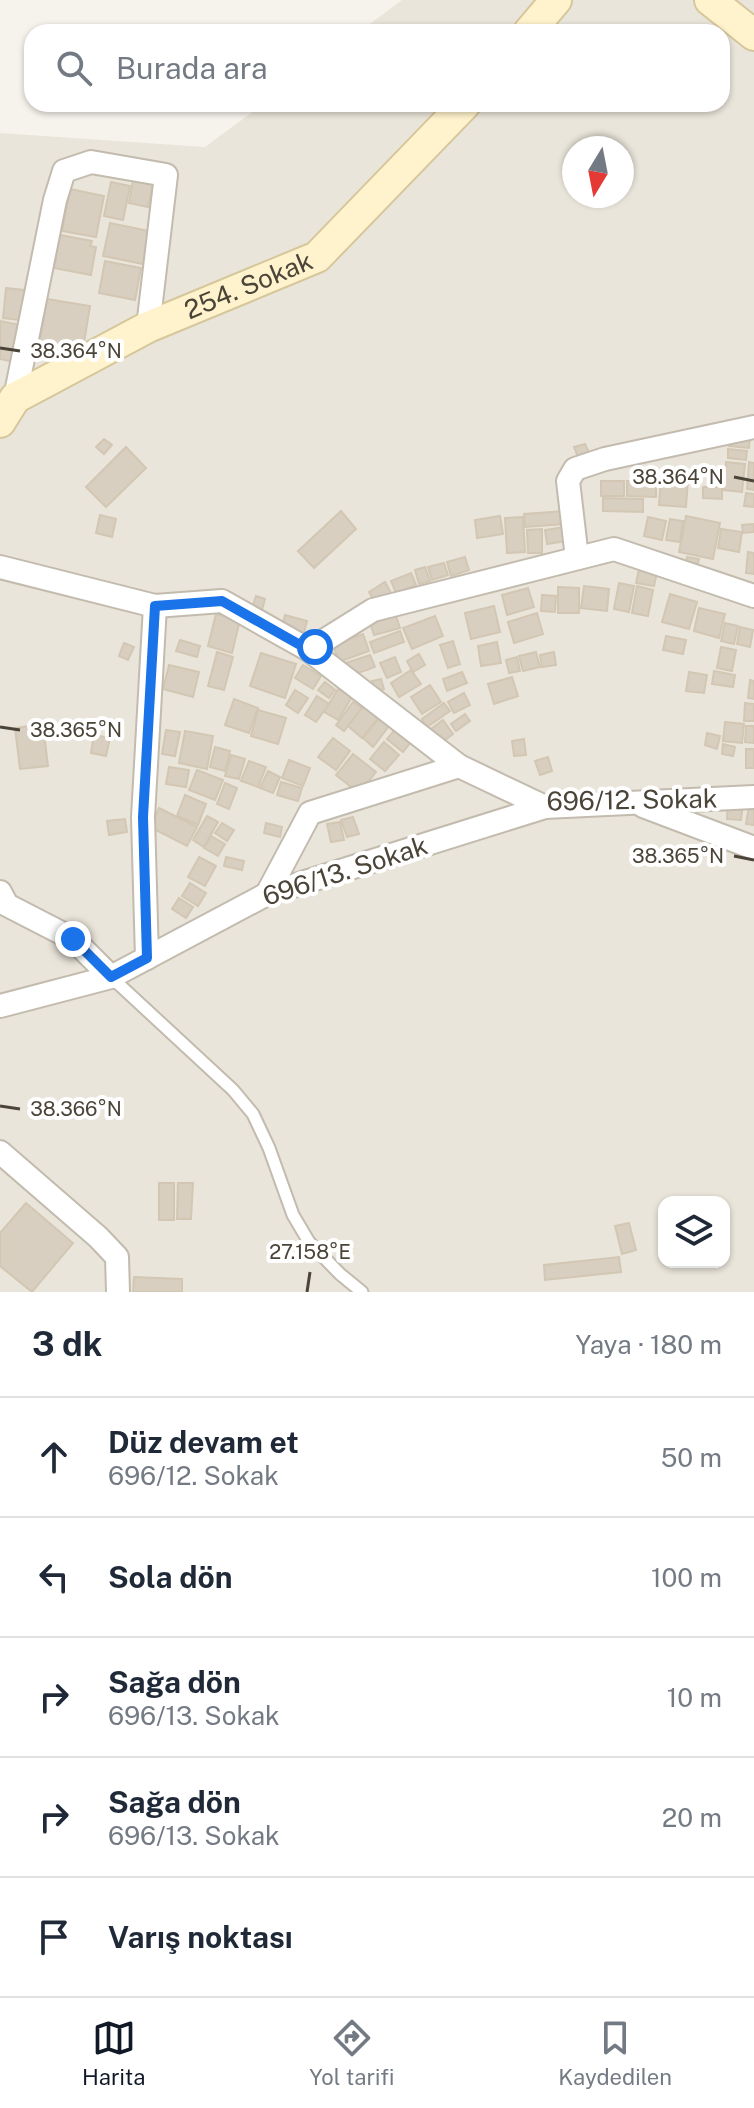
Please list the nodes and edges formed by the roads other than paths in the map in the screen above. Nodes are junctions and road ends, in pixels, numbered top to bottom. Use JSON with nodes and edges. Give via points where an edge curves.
{"nodes":[{"id":1,"x":556,"y":0,"type":"edge"},
{"id":2,"x":710,"y":0,"type":"edge"},
{"id":3,"x":536,"y":24,"type":"edge"},
{"id":4,"x":754,"y":35,"type":"edge"},
{"id":5,"x":457,"y":112,"type":"edge"},
{"id":6,"x":148,"y":327,"type":"junction"},
{"id":7,"x":8,"y":410,"type":"edge"},
{"id":8,"x":754,"y":427,"type":"edge"},
{"id":9,"x":577,"y":558,"type":"junction"},
{"id":10,"x":0,"y":567,"type":"edge"},
{"id":11,"x":754,"y":596,"type":"edge"},
{"id":12,"x":155,"y":606,"type":"junction"},
{"id":13,"x":309,"y":650,"type":"junction"},
{"id":14,"x":459,"y":766,"type":"junction"},
{"id":15,"x":754,"y":797,"type":"edge"},
{"id":16,"x":635,"y":803,"type":"junction"},
{"id":17,"x":545,"y":807,"type":"junction"},
{"id":18,"x":754,"y":848,"type":"edge"},
{"id":19,"x":0,"y":892,"type":"edge"},
{"id":20,"x":267,"y":894,"type":"junction"},
{"id":21,"x":147,"y":958,"type":"junction"},
{"id":22,"x":111,"y":977,"type":"junction"},
{"id":23,"x":0,"y":1006,"type":"edge"},
{"id":24,"x":0,"y":1152,"type":"edge"},
{"id":25,"x":118,"y":1292,"type":"edge"},
{"id":26,"x":362,"y":1292,"type":"edge"}],
"edges":[{"from":1,"to":3,"type":"street"},
{"from":2,"to":4,"type":"street"},
{"from":5,"to":6,"type":"street","name":"254. Sokak","via":[[317,257]]},
{"from":6,"to":7,"type":"street","name":"254. Sokak"},
{"from":6,"to":7,"type":"street","via":[[166,175],[91,162],[64,171]]},
{"from":8,"to":9,"type":"street","via":[[575,469],[568,481]]},
{"from":9,"to":11,"type":"street","via":[[614,549]]},
{"from":9,"to":13,"type":"street","via":[[373,610]]},
{"from":10,"to":12,"type":"street","name":"696/12. Sokak"},
{"from":12,"to":13,"type":"street","name":"696/12. Sokak","via":[[222,601]]},
{"from":12,"to":21,"type":"street","via":[[143,817]]},
{"from":13,"to":14,"type":"street","name":"696/12. Sokak"},
{"from":14,"to":17,"type":"street","name":"696/12. Sokak"},
{"from":14,"to":20,"type":"street","via":[[310,813]]},
{"from":15,"to":16,"type":"street","name":"696/12. Sokak"},
{"from":16,"to":17,"type":"street","name":"696/12. Sokak"},
{"from":16,"to":18,"type":"street"},
{"from":17,"to":20,"type":"street","name":"696/13. Sokak"},
{"from":19,"to":22,"type":"street","via":[[7,905],[73,939]]},
{"from":20,"to":21,"type":"street","name":"696/13. Sokak"},
{"from":21,"to":22,"type":"street","name":"696/13. Sokak"},
{"from":22,"to":23,"type":"street","name":"696/13. Sokak"},
{"from":22,"to":26,"type":"lane","via":[[253,1114],[309,1242]]},
{"from":24,"to":25,"type":"street","via":[[117,1257]]}]}
